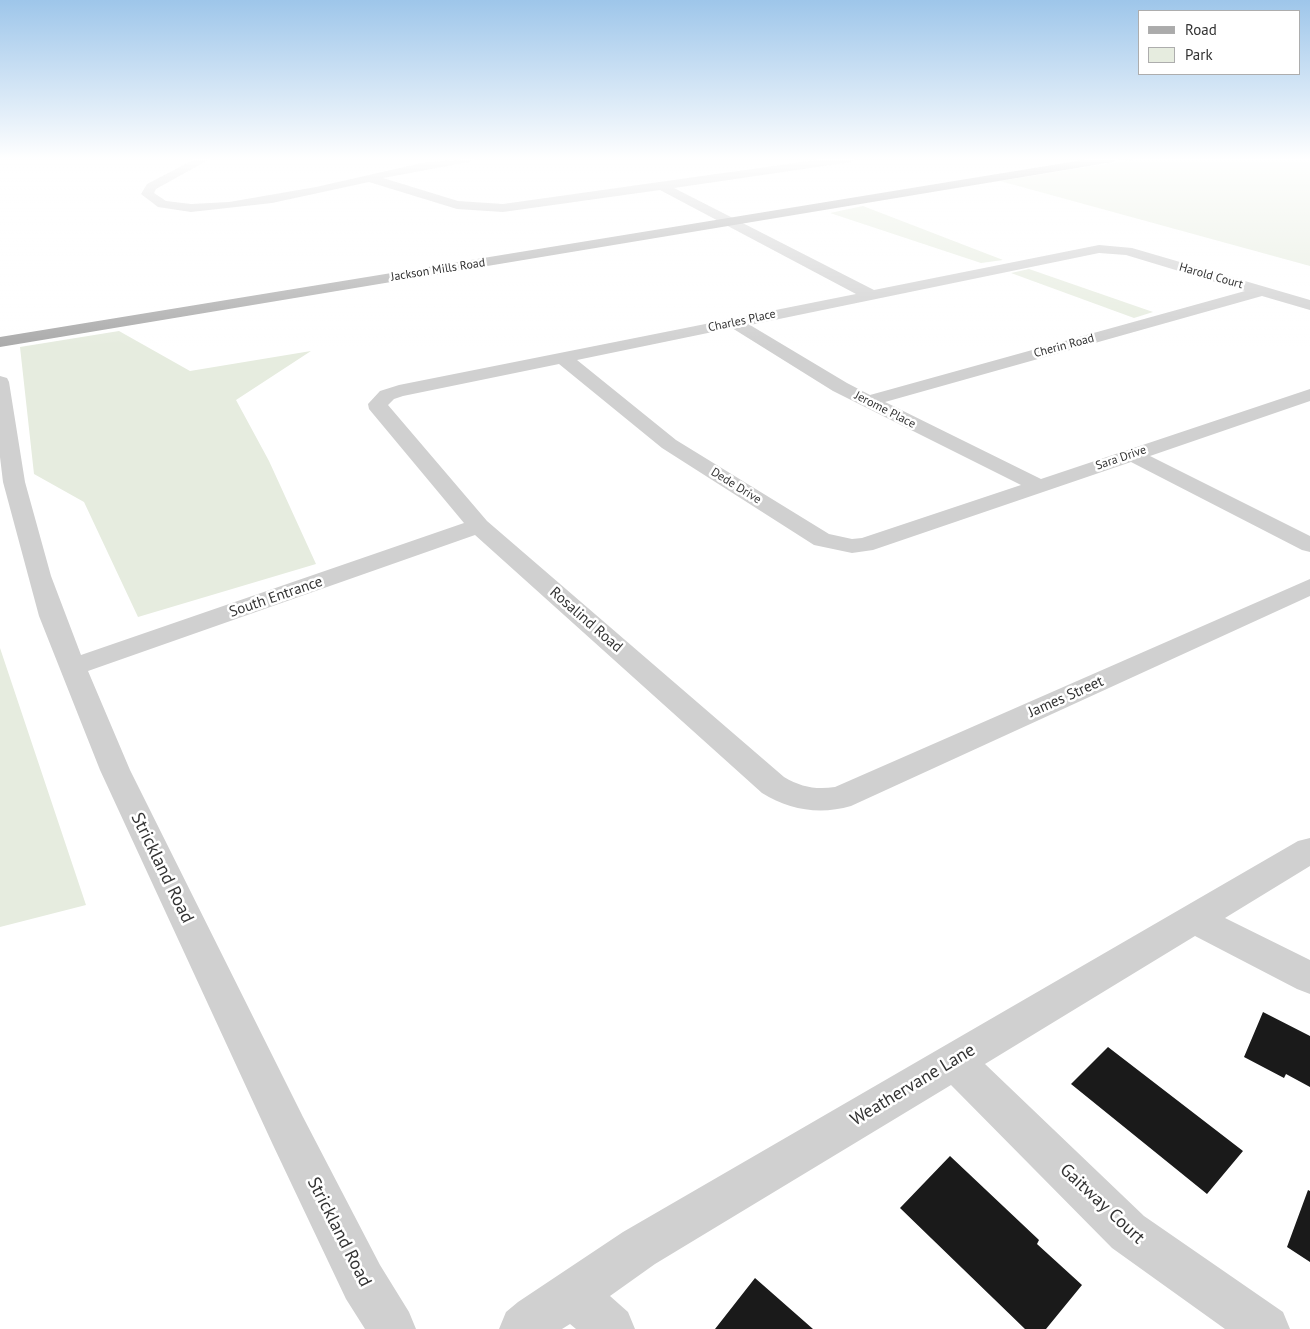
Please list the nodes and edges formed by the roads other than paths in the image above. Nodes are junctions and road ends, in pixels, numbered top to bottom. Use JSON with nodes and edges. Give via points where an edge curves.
{"nodes":[{"id":1,"x":736,"y":221,"type":"edge"},
{"id":2,"x":730,"y":222,"type":"junction"},
{"id":3,"x":1111,"y":249,"type":"joint"},
{"id":4,"x":1261,"y":291,"type":"junction"},
{"id":5,"x":872,"y":295,"type":"junction"},
{"id":6,"x":1310,"y":305,"type":"edge"},
{"id":7,"x":736,"y":323,"type":"junction"},
{"id":8,"x":0,"y":342,"type":"edge"},
{"id":9,"x":563,"y":358,"type":"junction"},
{"id":10,"x":0,"y":382,"type":"edge"},
{"id":11,"x":1310,"y":395,"type":"edge"},
{"id":12,"x":868,"y":401,"type":"junction"},
{"id":13,"x":378,"y":404,"type":"joint"},
{"id":14,"x":1132,"y":455,"type":"junction"},
{"id":15,"x":1040,"y":486,"type":"junction"},
{"id":16,"x":933,"y":522,"type":"joint"},
{"id":17,"x":480,"y":526,"type":"junction"},
{"id":18,"x":1310,"y":545,"type":"edge"},
{"id":19,"x":1310,"y":587,"type":"edge"},
{"id":20,"x":73,"y":667,"type":"junction"},
{"id":21,"x":821,"y":801,"type":"joint"},
{"id":22,"x":1310,"y":850,"type":"edge"},
{"id":23,"x":1194,"y":919,"type":"junction"},
{"id":24,"x":1310,"y":978,"type":"edge"},
{"id":25,"x":953,"y":1061,"type":"junction"},
{"id":26,"x":572,"y":1293,"type":"junction"},
{"id":27,"x":392,"y":1329,"type":"edge"},
{"id":28,"x":523,"y":1329,"type":"edge"},
{"id":29,"x":611,"y":1329,"type":"edge"},
{"id":30,"x":1266,"y":1329,"type":"edge"}],
"edges":[{"from":1,"to":2,"type":"main road","name":"Jackson Mills Road"},
{"from":2,"to":5,"type":"street"},
{"from":2,"to":8,"type":"main road","name":"Jackson Mills Road"},
{"from":3,"to":4,"type":"street","name":"Harold Court"},
{"from":3,"to":5,"type":"street","name":"Charles Place"},
{"from":4,"to":6,"type":"street","name":"Harold Court"},
{"from":4,"to":12,"type":"street","name":"Cherin Road"},
{"from":5,"to":7,"type":"street","name":"Charles Place"},
{"from":7,"to":9,"type":"street","name":"Charles Place"},
{"from":7,"to":12,"type":"street","name":"Jerome Place"},
{"from":9,"to":13,"type":"street","name":"Charles Place","via":[[399,391],[387,395]]},
{"from":9,"to":16,"type":"street","name":"Dede Drive","via":[[669,444],[822,540],[852,546],[865,544]]},
{"from":10,"to":20,"type":"street","name":"Strickland Road","via":[[14,482],[40,576]]},
{"from":11,"to":14,"type":"street","name":"Sara Drive"},
{"from":12,"to":15,"type":"street","name":"Jerome Place"},
{"from":13,"to":17,"type":"street","name":"Rosalind Road"},
{"from":14,"to":15,"type":"street","name":"Sara Drive"},
{"from":14,"to":18,"type":"street"},
{"from":15,"to":16,"type":"street","name":"Sara Drive"},
{"from":17,"to":20,"type":"street","name":"South Entrance"},
{"from":17,"to":21,"type":"street","name":"Rosalind Road","via":[[773,785],[802,799]]},
{"from":19,"to":21,"type":"street","name":"James Street","via":[[840,798]]},
{"from":20,"to":27,"type":"street","name":"Strickland Road","via":[[115,770],[272,1099],[364,1282]]},
{"from":22,"to":23,"type":"street","name":"Weathervane Lane"},
{"from":23,"to":24,"type":"street"},
{"from":23,"to":25,"type":"street","name":"Weathervane Lane"},
{"from":25,"to":26,"type":"street","name":"Weathervane Lane","via":[[639,1248]]},
{"from":25,"to":30,"type":"street","name":"Gaitway Court","via":[[1128,1232]]},
{"from":26,"to":28,"type":"street","name":"Weathervane Lane"},
{"from":26,"to":29,"type":"street"}]}
